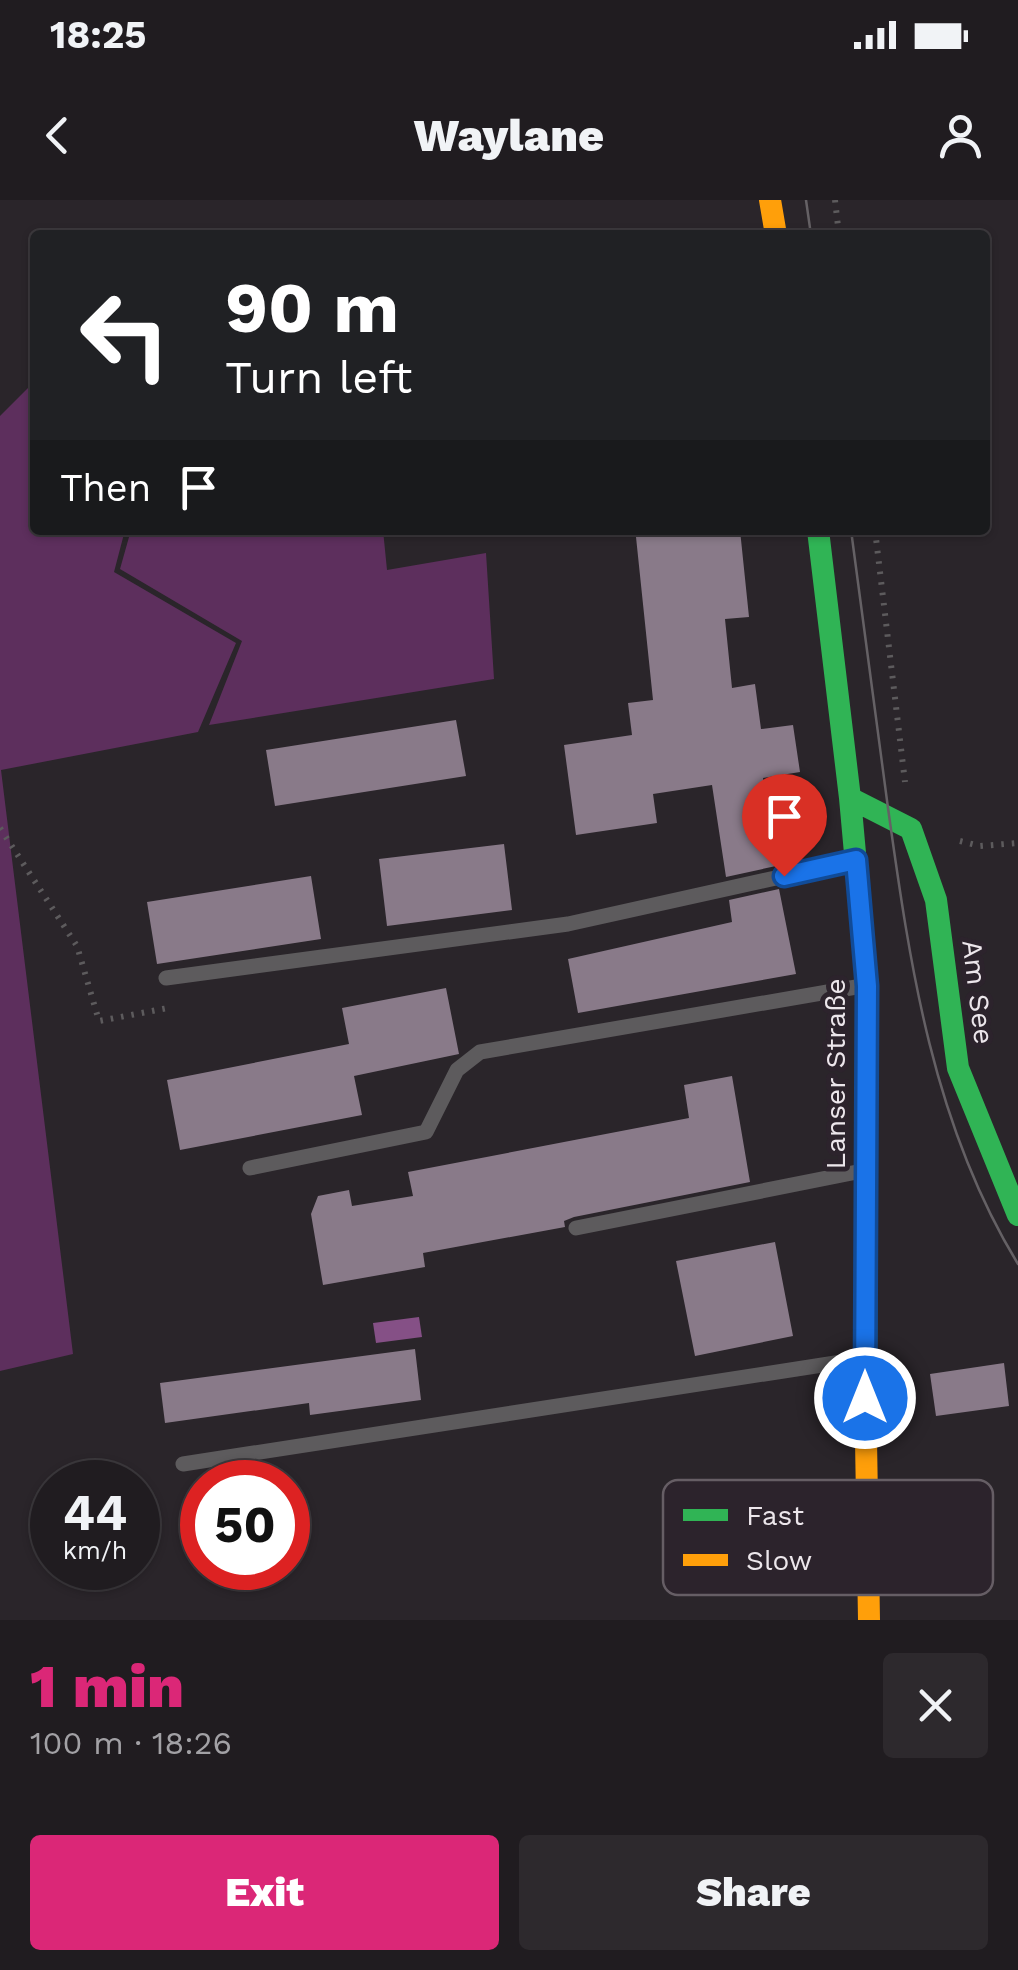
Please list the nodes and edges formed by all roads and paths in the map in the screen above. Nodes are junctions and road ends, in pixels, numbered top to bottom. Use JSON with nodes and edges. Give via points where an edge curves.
{"nodes":[{"id":1,"x":770,"y":200,"type":"edge"},
{"id":2,"x":835,"y":200,"type":"edge"},
{"id":3,"x":775,"y":230,"type":"edge"},
{"id":4,"x":838,"y":230,"type":"edge"},
{"id":5,"x":819,"y":535,"type":"edge"},
{"id":6,"x":876,"y":535,"type":"edge"},
{"id":7,"x":850,"y":798,"type":"junction"},
{"id":8,"x":0,"y":828,"type":"edge"},
{"id":9,"x":910,"y":829,"type":"junction"},
{"id":10,"x":1018,"y":843,"type":"edge"},
{"id":11,"x":856,"y":860,"type":"junction"},
{"id":12,"x":166,"y":978,"type":"dead end"},
{"id":13,"x":867,"y":986,"type":"junction"},
{"id":14,"x":183,"y":1006,"type":"dead end"},
{"id":15,"x":250,"y":1168,"type":"dead end"},
{"id":16,"x":866,"y":1170,"type":"junction"},
{"id":17,"x":1018,"y":1216,"type":"edge"},
{"id":18,"x":576,"y":1228,"type":"dead end"},
{"id":19,"x":865,"y":1358,"type":"junction"},
{"id":20,"x":209,"y":1460,"type":"edge"},
{"id":21,"x":867,"y":1480,"type":"edge"},
{"id":22,"x":869,"y":1595,"type":"edge"},
{"id":23,"x":869,"y":1620,"type":"edge"}],
"edges":[{"from":1,"to":3,"type":"main road"},
{"from":2,"to":4,"type":"path"},
{"from":5,"to":7,"type":"main road","name":"Lanser Straße"},
{"from":6,"to":9,"type":"path"},
{"from":7,"to":9,"type":"main road"},
{"from":7,"to":11,"type":"main road","name":"Lanser Straße"},
{"from":8,"to":14,"type":"path","via":[[77,946],[99,1021]]},
{"from":9,"to":10,"type":"path","via":[[980,846]]},
{"from":9,"to":17,"type":"main road","name":"Am See","via":[[936,900],[958,1068]]},
{"from":11,"to":12,"type":"lane","via":[[568,924]]},
{"from":11,"to":13,"type":"main road","name":"Lanser Straße"},
{"from":13,"to":15,"type":"lane","via":[[480,1052],[457,1070],[426,1132]]},
{"from":13,"to":16,"type":"main road","name":"Lanser Straße"},
{"from":16,"to":18,"type":"lane"},
{"from":16,"to":19,"type":"main road","name":"Lanser Straße"},
{"from":19,"to":20,"type":"lane"},
{"from":19,"to":21,"type":"main road","name":"Lanser Straße"},
{"from":22,"to":23,"type":"main road","name":"Lanser Straße"}]}
